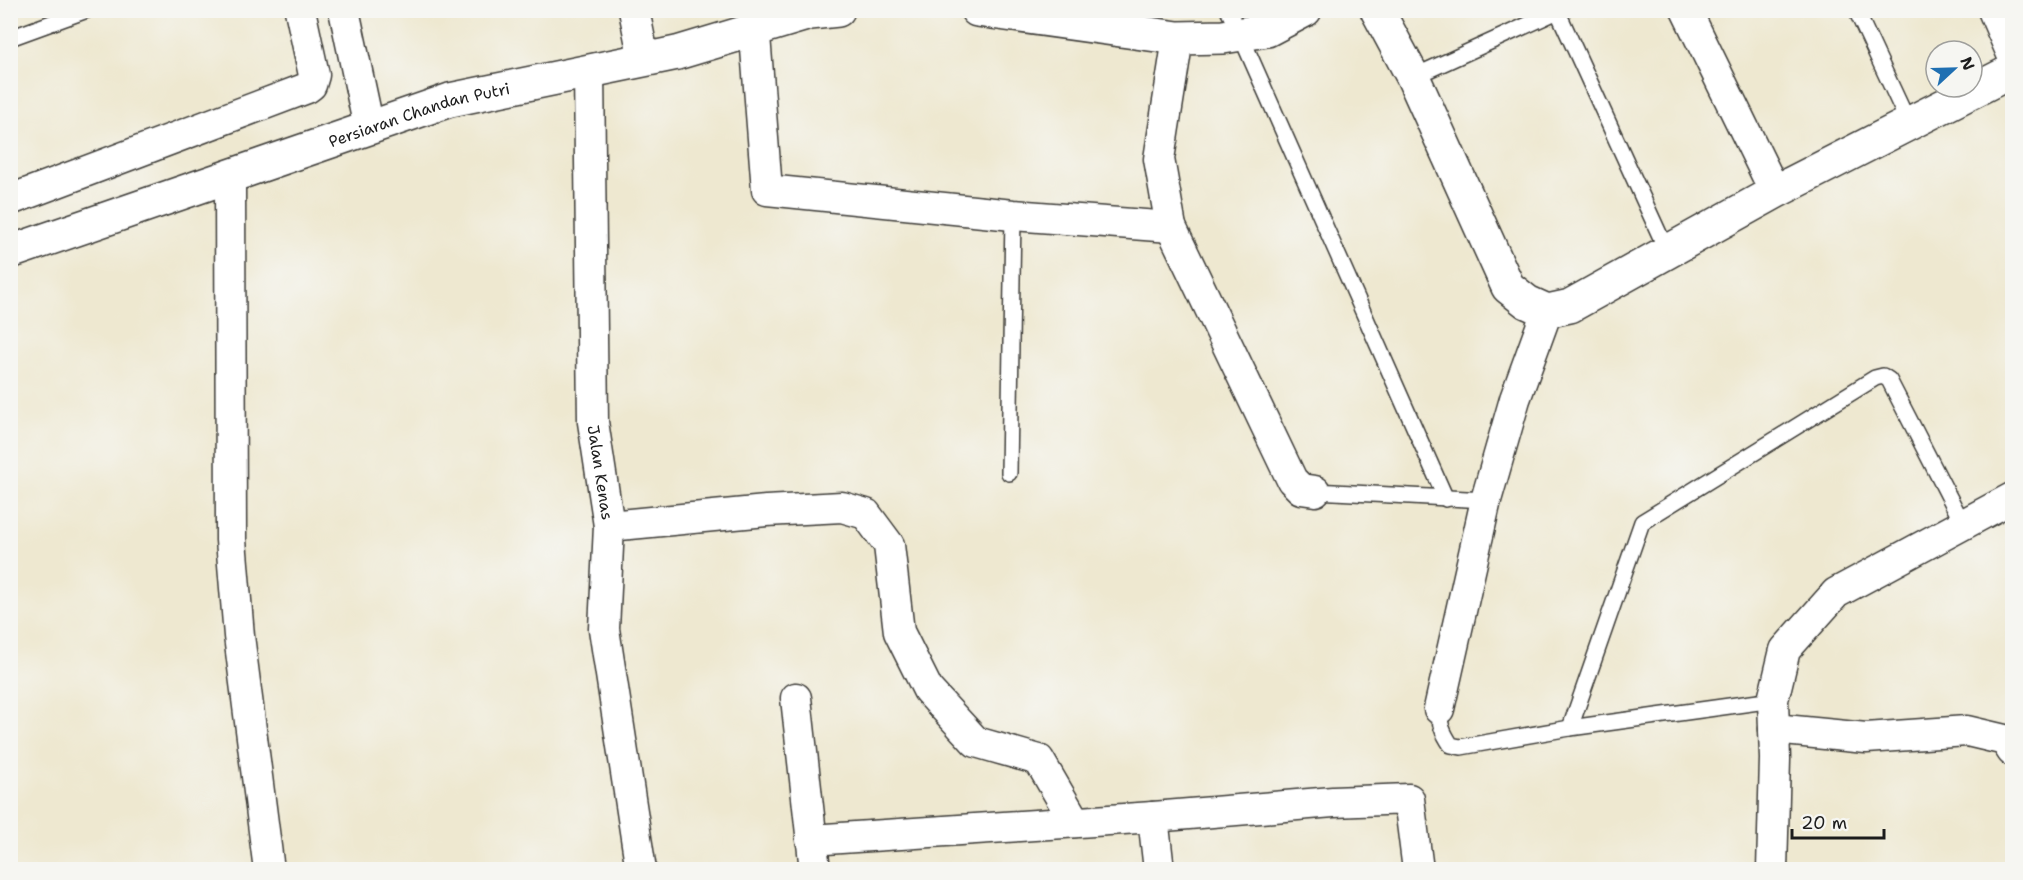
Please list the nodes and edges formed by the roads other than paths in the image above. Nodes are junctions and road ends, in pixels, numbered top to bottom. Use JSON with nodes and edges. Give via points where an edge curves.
{"nodes":[{"id":1,"x":87,"y":10,"type":"edge"},
{"id":2,"x":300,"y":10,"type":"edge"},
{"id":3,"x":344,"y":10,"type":"edge"},
{"id":4,"x":634,"y":10,"type":"edge"},
{"id":5,"x":838,"y":10,"type":"edge"},
{"id":6,"x":977,"y":10,"type":"edge"},
{"id":7,"x":1305,"y":10,"type":"edge"},
{"id":8,"x":1377,"y":10,"type":"edge"},
{"id":9,"x":1686,"y":10,"type":"edge"},
{"id":10,"x":1856,"y":10,"type":"edge"},
{"id":11,"x":1993,"y":10,"type":"edge"},
{"id":12,"x":1557,"y":11,"type":"edge"},
{"id":13,"x":1036,"y":15,"type":"edge"},
{"id":14,"x":754,"y":20,"type":"edge"},
{"id":15,"x":1234,"y":22,"type":"edge"},
{"id":16,"x":10,"y":38,"type":"edge"},
{"id":17,"x":1178,"y":38,"type":"junction"},
{"id":18,"x":2013,"y":54,"type":"edge"},
{"id":19,"x":644,"y":60,"type":"junction"},
{"id":20,"x":589,"y":71,"type":"junction"},
{"id":21,"x":2013,"y":71,"type":"edge"},
{"id":22,"x":1413,"y":77,"type":"junction"},
{"id":23,"x":1909,"y":124,"type":"junction"},
{"id":24,"x":369,"y":128,"type":"junction"},
{"id":25,"x":230,"y":176,"type":"junction"},
{"id":26,"x":1775,"y":192,"type":"junction"},
{"id":27,"x":10,"y":200,"type":"edge"},
{"id":28,"x":1013,"y":215,"type":"junction"},
{"id":29,"x":1171,"y":227,"type":"junction"},
{"id":30,"x":1667,"y":251,"type":"junction"},
{"id":31,"x":10,"y":252,"type":"edge"},
{"id":32,"x":1547,"y":311,"type":"junction"},
{"id":33,"x":1009,"y":473,"type":"dead end"},
{"id":34,"x":1315,"y":491,"type":"joint"},
{"id":35,"x":2013,"y":498,"type":"edge"},
{"id":36,"x":1446,"y":499,"type":"junction"},
{"id":37,"x":1486,"y":500,"type":"junction"},
{"id":38,"x":1963,"y":524,"type":"junction"},
{"id":39,"x":609,"y":526,"type":"junction"},
{"id":40,"x":795,"y":698,"type":"dead end"},
{"id":41,"x":1438,"y":709,"type":"joint"},
{"id":42,"x":1773,"y":714,"type":"junction"},
{"id":43,"x":1570,"y":728,"type":"junction"},
{"id":44,"x":2013,"y":751,"type":"edge"},
{"id":45,"x":1153,"y":818,"type":"junction"},
{"id":46,"x":1075,"y":822,"type":"junction"},
{"id":47,"x":811,"y":840,"type":"junction"},
{"id":48,"x":269,"y":870,"type":"edge"},
{"id":49,"x":641,"y":870,"type":"edge"},
{"id":50,"x":815,"y":870,"type":"edge"},
{"id":51,"x":1158,"y":870,"type":"edge"},
{"id":52,"x":1418,"y":870,"type":"edge"},
{"id":53,"x":1772,"y":870,"type":"edge"}],
"edges":[{"from":1,"to":16,"type":"lane"},
{"from":2,"to":27,"type":"street","via":[[314,75],[307,88]]},
{"from":3,"to":24,"type":"street"},
{"from":4,"to":19,"type":"street"},
{"from":5,"to":14,"type":"street","name":"Persiaran Chandan Putri"},
{"from":6,"to":13,"type":"street"},
{"from":7,"to":15,"type":"street","via":[[1268,30]]},
{"from":8,"to":22,"type":"street"},
{"from":9,"to":26,"type":"street"},
{"from":10,"to":23,"type":"lane"},
{"from":11,"to":18,"type":"street"},
{"from":12,"to":22,"type":"lane"},
{"from":12,"to":30,"type":"lane"},
{"from":13,"to":17,"type":"street"},
{"from":14,"to":19,"type":"street","name":"Persiaran Chandan Putri","via":[[677,53]]},
{"from":14,"to":28,"type":"street","via":[[767,190]]},
{"from":15,"to":17,"type":"street","via":[[1223,37]]},
{"from":15,"to":36,"type":"lane"},
{"from":17,"to":29,"type":"street","via":[[1160,159]]},
{"from":19,"to":20,"type":"street","name":"Persiaran Chandan Putri"},
{"from":20,"to":24,"type":"street","name":"Persiaran Chandan Putri","via":[[450,100]]},
{"from":20,"to":39,"type":"street","name":"Jalan Kenas","via":[[593,422]]},
{"from":21,"to":23,"type":"street"},
{"from":22,"to":32,"type":"street","via":[[1508,287]]},
{"from":23,"to":26,"type":"street"},
{"from":24,"to":25,"type":"street","name":"Persiaran Chandan Putri"},
{"from":25,"to":31,"type":"street","name":"Persiaran Chandan Putri"},
{"from":25,"to":48,"type":"street","via":[[231,540],[239,636]]},
{"from":26,"to":30,"type":"street"},
{"from":28,"to":29,"type":"street"},
{"from":28,"to":33,"type":"lane"},
{"from":29,"to":34,"type":"street","via":[[1292,480],[1301,489]]},
{"from":30,"to":32,"type":"street","via":[[1570,306]]},
{"from":32,"to":37,"type":"street","via":[[1515,399]]},
{"from":34,"to":36,"type":"lane"},
{"from":35,"to":38,"type":"street"},
{"from":36,"to":37,"type":"lane"},
{"from":37,"to":41,"type":"street"},
{"from":38,"to":42,"type":"street","via":[[1836,593],[1785,650]]},
{"from":38,"to":43,"type":"lane","via":[[1889,380],[1883,376],[1875,378],[1642,522]]},
{"from":39,"to":46,"type":"street","via":[[842,507],[866,513],[889,545],[899,632],[928,690],[976,742],[1039,760]]},
{"from":39,"to":49,"type":"street","name":"Jalan Kenas","via":[[604,629]]},
{"from":40,"to":47,"type":"street"},
{"from":41,"to":43,"type":"lane","via":[[1445,736],[1451,745],[1461,747]]},
{"from":42,"to":43,"type":"lane"},
{"from":42,"to":44,"type":"street","via":[[1866,738],[1967,730],[2005,740]]},
{"from":42,"to":53,"type":"street"},
{"from":45,"to":46,"type":"street"},
{"from":45,"to":51,"type":"street"},
{"from":45,"to":52,"type":"street","via":[[1409,799]]},
{"from":46,"to":47,"type":"street"},
{"from":47,"to":50,"type":"street"}]}
